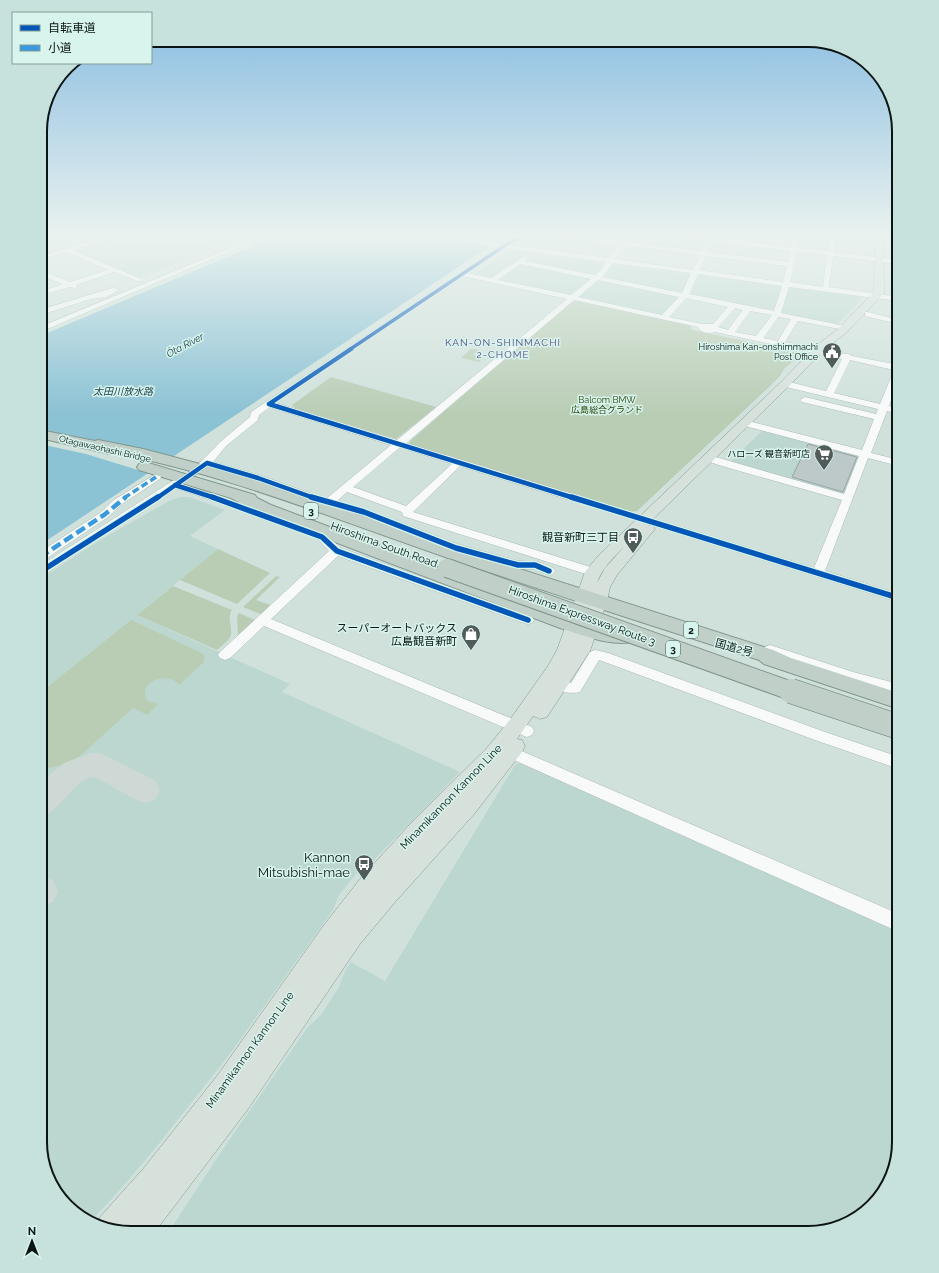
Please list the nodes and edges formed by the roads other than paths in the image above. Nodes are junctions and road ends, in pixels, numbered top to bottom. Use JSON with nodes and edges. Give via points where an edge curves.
{"nodes":[{"id":1,"x":100,"y":295,"type":"edge"},
{"id":2,"x":114,"y":295,"type":"edge"},
{"id":3,"x":122,"y":295,"type":"edge"},
{"id":4,"x":429,"y":295,"type":"edge"},
{"id":5,"x":561,"y":295,"type":"edge"},
{"id":6,"x":576,"y":295,"type":"edge"},
{"id":7,"x":685,"y":295,"type":"edge"},
{"id":8,"x":687,"y":295,"type":"edge"},
{"id":9,"x":783,"y":295,"type":"edge"},
{"id":10,"x":869,"y":295,"type":"edge"},
{"id":11,"x":872,"y":295,"type":"edge"},
{"id":12,"x":95,"y":296,"type":"joint"},
{"id":13,"x":892,"y":296,"type":"edge"},
{"id":14,"x":880,"y":297,"type":"junction"},
{"id":15,"x":573,"y":298,"type":"junction"},
{"id":16,"x":892,"y":298,"type":"edge"},
{"id":17,"x":892,"y":303,"type":"edge"},
{"id":18,"x":733,"y":305,"type":"junction"},
{"id":19,"x":748,"y":308,"type":"junction"},
{"id":20,"x":47,"y":311,"type":"edge"},
{"id":21,"x":777,"y":314,"type":"junction"},
{"id":22,"x":868,"y":314,"type":"junction"},
{"id":23,"x":665,"y":317,"type":"junction"},
{"id":24,"x":796,"y":318,"type":"junction"},
{"id":25,"x":892,"y":320,"type":"edge"},
{"id":26,"x":47,"y":323,"type":"edge"},
{"id":27,"x":47,"y":327,"type":"edge"},
{"id":28,"x":715,"y":328,"type":"junction"},
{"id":29,"x":845,"y":328,"type":"junction"},
{"id":30,"x":730,"y":333,"type":"junction"},
{"id":31,"x":758,"y":339,"type":"junction"},
{"id":32,"x":780,"y":344,"type":"junction"},
{"id":33,"x":823,"y":352,"type":"junction"},
{"id":34,"x":848,"y":356,"type":"junction"},
{"id":35,"x":892,"y":366,"type":"edge"},
{"id":36,"x":789,"y":385,"type":"junction"},
{"id":37,"x":892,"y":387,"type":"edge"},
{"id":38,"x":829,"y":395,"type":"junction"},
{"id":39,"x":805,"y":400,"type":"dead end"},
{"id":40,"x":269,"y":404,"type":"junction"},
{"id":41,"x":884,"y":408,"type":"junction"},
{"id":42,"x":892,"y":410,"type":"edge"},
{"id":43,"x":880,"y":418,"type":"junction"},
{"id":44,"x":749,"y":424,"type":"junction"},
{"id":45,"x":47,"y":435,"type":"edge"},
{"id":46,"x":47,"y":443,"type":"edge"},
{"id":47,"x":399,"y":444,"type":"junction"},
{"id":48,"x":98,"y":445,"type":"joint"},
{"id":49,"x":865,"y":454,"type":"junction"},
{"id":50,"x":713,"y":459,"type":"junction"},
{"id":51,"x":892,"y":461,"type":"edge"},
{"id":52,"x":459,"y":462,"type":"junction"},
{"id":53,"x":165,"y":468,"type":"junction"},
{"id":54,"x":346,"y":488,"type":"junction"},
{"id":55,"x":198,"y":492,"type":"junction"},
{"id":56,"x":236,"y":494,"type":"junction"},
{"id":57,"x":847,"y":498,"type":"junction"},
{"id":58,"x":328,"y":504,"type":"junction"},
{"id":59,"x":408,"y":510,"type":"junction"},
{"id":60,"x":649,"y":522,"type":"junction"},
{"id":61,"x":394,"y":528,"type":"junction"},
{"id":62,"x":96,"y":536,"type":"junction"},
{"id":63,"x":338,"y":551,"type":"junction"},
{"id":64,"x":47,"y":552,"type":"edge"},
{"id":65,"x":449,"y":565,"type":"junction"},
{"id":66,"x":47,"y":568,"type":"edge"},
{"id":67,"x":550,"y":570,"type":"dead end"},
{"id":68,"x":593,"y":572,"type":"junction"},
{"id":69,"x":818,"y":573,"type":"junction"},
{"id":70,"x":892,"y":596,"type":"edge"},
{"id":71,"x":592,"y":599,"type":"junction"},
{"id":72,"x":501,"y":602,"type":"junction"},
{"id":73,"x":262,"y":620,"type":"junction"},
{"id":74,"x":528,"y":620,"type":"dead end"},
{"id":75,"x":660,"y":620,"type":"junction"},
{"id":76,"x":581,"y":629,"type":"junction"},
{"id":77,"x":225,"y":655,"type":"dead end"},
{"id":78,"x":783,"y":662,"type":"junction"},
{"id":79,"x":560,"y":684,"type":"junction"},
{"id":80,"x":892,"y":687,"type":"edge"},
{"id":81,"x":892,"y":699,"type":"edge"},
{"id":82,"x":892,"y":716,"type":"edge"},
{"id":83,"x":892,"y":725,"type":"edge"},
{"id":84,"x":522,"y":728,"type":"junction"},
{"id":85,"x":510,"y":752,"type":"junction"},
{"id":86,"x":892,"y":761,"type":"edge"},
{"id":87,"x":892,"y":920,"type":"edge"},
{"id":88,"x":115,"y":1224,"type":"edge"},
{"id":89,"x":140,"y":1226,"type":"edge"}],
"edges":[{"from":1,"to":12,"type":"street"},
{"from":2,"to":26,"type":"street"},
{"from":3,"to":27,"type":"street"},
{"from":4,"to":40,"type":"street"},
{"from":5,"to":15,"type":"street"},
{"from":6,"to":15,"type":"street"},
{"from":7,"to":23,"type":"street"},
{"from":8,"to":18,"type":"street"},
{"from":9,"to":21,"type":"street"},
{"from":10,"to":14,"type":"street"},
{"from":11,"to":14,"type":"street"},
{"from":12,"to":20,"type":"street"},
{"from":13,"to":14,"type":"street"},
{"from":14,"to":16,"type":"street"},
{"from":14,"to":17,"type":"street"},
{"from":14,"to":22,"type":"main road","name":"Minamikannon Kannon Line"},
{"from":14,"to":29,"type":"main road","name":"Minamikannon Kannon Line"},
{"from":15,"to":23,"type":"street"},
{"from":15,"to":47,"type":"street"},
{"from":18,"to":19,"type":"street"},
{"from":18,"to":28,"type":"street"},
{"from":19,"to":21,"type":"street"},
{"from":19,"to":30,"type":"street"},
{"from":21,"to":24,"type":"street"},
{"from":21,"to":31,"type":"street"},
{"from":22,"to":25,"type":"street"},
{"from":22,"to":33,"type":"main road","name":"Minamikannon Kannon Line"},
{"from":23,"to":28,"type":"street","via":[[702,326],[705,330]]},
{"from":24,"to":29,"type":"street"},
{"from":24,"to":32,"type":"street"},
{"from":28,"to":30,"type":"street"},
{"from":29,"to":33,"type":"main road","name":"Minamikannon Kannon Line","via":[[821,347]]},
{"from":30,"to":31,"type":"street"},
{"from":31,"to":32,"type":"street"},
{"from":32,"to":33,"type":"street"},
{"from":33,"to":34,"type":"street"},
{"from":33,"to":36,"type":"main road","name":"Minamikannon Kannon Line"},
{"from":34,"to":35,"type":"street"},
{"from":34,"to":38,"type":"street"},
{"from":36,"to":38,"type":"street"},
{"from":36,"to":44,"type":"main road","name":"Minamikannon Kannon Line"},
{"from":37,"to":41,"type":"street"},
{"from":38,"to":41,"type":"street"},
{"from":39,"to":43,"type":"street"},
{"from":40,"to":47,"type":"street"},
{"from":40,"to":58,"type":"street","via":[[254,414],[255,418],[223,444],[205,464],[258,478]]},
{"from":41,"to":42,"type":"street"},
{"from":41,"to":43,"type":"street"},
{"from":43,"to":49,"type":"street"},
{"from":44,"to":49,"type":"street"},
{"from":44,"to":50,"type":"main road","name":"Minamikannon Kannon Line"},
{"from":45,"to":48,"type":"highway","name":"Otagawaohashi Bridge","number":"3"},
{"from":46,"to":53,"type":"highway","name":"Otagawaohashi Bridge","number":"3"},
{"from":47,"to":52,"type":"street"},
{"from":47,"to":54,"type":"street"},
{"from":48,"to":53,"type":"highway","name":"Hiroshima South Road","number":"3","via":[[138,452]]},
{"from":49,"to":51,"type":"street"},
{"from":49,"to":57,"type":"street"},
{"from":50,"to":57,"type":"street"},
{"from":50,"to":60,"type":"main road","name":"Minamikannon Kannon Line"},
{"from":52,"to":59,"type":"street"},
{"from":52,"to":60,"type":"street"},
{"from":53,"to":56,"type":"highway","name":"Hiroshima South Road","number":"3"},
{"from":53,"to":61,"type":"highway","via":[[251,483]]},
{"from":53,"to":64,"type":"street","via":[[107,513]]},
{"from":53,"to":65,"type":"highway","name":"Hiroshima South Road","number":"3","via":[[246,488]]},
{"from":54,"to":58,"type":"street"},
{"from":54,"to":59,"type":"street"},
{"from":55,"to":62,"type":"street","via":[[182,492],[163,497]]},
{"from":55,"to":62,"type":"street","via":[[177,484]]},
{"from":55,"to":63,"type":"street","via":[[322,537]]},
{"from":56,"to":65,"type":"highway","name":"Hiroshima South Road","number":"3"},
{"from":56,"to":72,"type":"highway","via":[[265,509]]},
{"from":57,"to":69,"type":"street"},
{"from":58,"to":61,"type":"street","via":[[359,510]]},
{"from":59,"to":68,"type":"street","via":[[407,514]]},
{"from":60,"to":68,"type":"main road","name":"Minamikannon Kannon Line","via":[[603,559]]},
{"from":60,"to":69,"type":"street"},
{"from":60,"to":71,"type":"main road","name":"Minamikannon Kannon Line"},
{"from":61,"to":67,"type":"street","via":[[518,566],[535,565]]},
{"from":61,"to":71,"type":"highway","number":"2"},
{"from":62,"to":66,"type":"street"},
{"from":63,"to":72,"type":"street"},
{"from":63,"to":73,"type":"street"},
{"from":65,"to":82,"type":"highway","name":"Hiroshima Expressway Route 3","number":"3"},
{"from":65,"to":83,"type":"highway","name":"Hiroshima Expressway Route 3","number":"3","bridge":true,"via":[[756,679]]},
{"from":68,"to":71,"type":"main road","name":"Minamikannon Kannon Line"},
{"from":69,"to":70,"type":"street"},
{"from":71,"to":75,"type":"highway","name":"国道2号","number":"2"},
{"from":71,"to":76,"type":"main road","name":"Minamikannon Kannon Line"},
{"from":72,"to":74,"type":"street"},
{"from":72,"to":76,"type":"highway","number":"2"},
{"from":73,"to":77,"type":"street"},
{"from":73,"to":84,"type":"street"},
{"from":75,"to":78,"type":"highway","name":"国道2号","number":"2"},
{"from":75,"to":80,"type":"street","via":[[666,617],[673,619],[852,677]]},
{"from":76,"to":78,"type":"highway","name":"国道2号","number":"2","via":[[626,636],[678,636]]},
{"from":76,"to":79,"type":"main road","name":"Minamikannon Kannon Line","via":[[581,650]]},
{"from":76,"to":84,"type":"main road","name":"Minamikannon Kannon Line","via":[[557,665]]},
{"from":78,"to":81,"type":"highway","name":"国道2号","number":"2"},
{"from":79,"to":84,"type":"main road","name":"Minamikannon Kannon Line"},
{"from":79,"to":86,"type":"street","via":[[575,688],[595,655],[603,656]]},
{"from":84,"to":85,"type":"main road","name":"Minamikannon Kannon Line"},
{"from":84,"to":88,"type":"main road","name":"Minamikannon Kannon Line","via":[[421,827],[368,886],[226,1085],[153,1180]]},
{"from":85,"to":87,"type":"street"},
{"from":85,"to":89,"type":"main road","name":"Minamikannon Kannon Line","via":[[468,807],[356,931],[238,1099]]}]}
